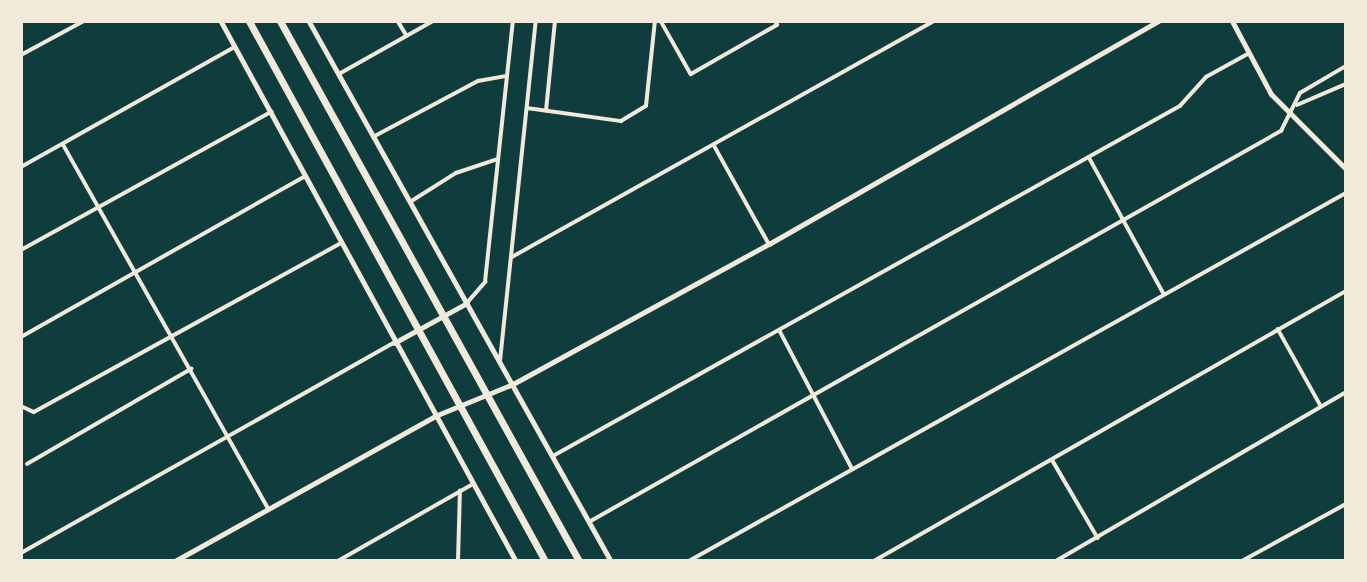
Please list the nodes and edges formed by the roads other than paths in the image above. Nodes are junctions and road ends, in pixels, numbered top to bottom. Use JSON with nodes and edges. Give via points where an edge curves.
{"nodes":[{"id":1,"x":84,"y":21,"type":"edge"},
{"id":2,"x":221,"y":21,"type":"edge"},
{"id":3,"x":249,"y":21,"type":"edge"},
{"id":4,"x":280,"y":21,"type":"edge"},
{"id":5,"x":309,"y":21,"type":"edge"},
{"id":6,"x":398,"y":21,"type":"edge"},
{"id":7,"x":433,"y":21,"type":"edge"},
{"id":8,"x":513,"y":21,"type":"edge"},
{"id":9,"x":536,"y":21,"type":"edge"},
{"id":10,"x":555,"y":21,"type":"edge"},
{"id":11,"x":655,"y":21,"type":"edge"},
{"id":12,"x":661,"y":21,"type":"edge"},
{"id":13,"x":775,"y":21,"type":"edge"},
{"id":14,"x":935,"y":21,"type":"edge"},
{"id":15,"x":1159,"y":21,"type":"edge"},
{"id":16,"x":1232,"y":21,"type":"edge"},
{"id":17,"x":407,"y":36,"type":"junction"},
{"id":18,"x":235,"y":47,"type":"junction"},
{"id":19,"x":21,"y":55,"type":"edge"},
{"id":20,"x":1246,"y":55,"type":"junction"},
{"id":21,"x":1346,"y":66,"type":"edge"},
{"id":22,"x":339,"y":74,"type":"junction"},
{"id":23,"x":507,"y":76,"type":"junction"},
{"id":24,"x":1346,"y":84,"type":"edge"},
{"id":25,"x":1297,"y":105,"type":"junction"},
{"id":26,"x":527,"y":108,"type":"junction"},
{"id":27,"x":546,"y":111,"type":"junction"},
{"id":28,"x":271,"y":112,"type":"junction"},
{"id":29,"x":1289,"y":116,"type":"junction"},
{"id":30,"x":373,"y":137,"type":"junction"},
{"id":31,"x":63,"y":144,"type":"junction"},
{"id":32,"x":714,"y":145,"type":"junction"},
{"id":33,"x":1089,"y":157,"type":"junction"},
{"id":34,"x":498,"y":159,"type":"junction"},
{"id":35,"x":21,"y":167,"type":"edge"},
{"id":36,"x":1346,"y":169,"type":"edge"},
{"id":37,"x":305,"y":176,"type":"junction"},
{"id":38,"x":1346,"y":193,"type":"edge"},
{"id":39,"x":410,"y":202,"type":"junction"},
{"id":40,"x":98,"y":208,"type":"junction"},
{"id":41,"x":1124,"y":220,"type":"junction"},
{"id":42,"x":341,"y":243,"type":"junction"},
{"id":43,"x":769,"y":244,"type":"junction"},
{"id":44,"x":21,"y":250,"type":"edge"},
{"id":45,"x":512,"y":257,"type":"junction"},
{"id":46,"x":136,"y":271,"type":"junction"},
{"id":47,"x":1346,"y":291,"type":"edge"},
{"id":48,"x":1164,"y":294,"type":"junction"},
{"id":49,"x":467,"y":303,"type":"junction"},
{"id":50,"x":1278,"y":329,"type":"junction"},
{"id":51,"x":780,"y":331,"type":"junction"},
{"id":52,"x":172,"y":336,"type":"junction"},
{"id":53,"x":21,"y":337,"type":"edge"},
{"id":54,"x":394,"y":343,"type":"junction"},
{"id":55,"x":500,"y":361,"type":"junction"},
{"id":56,"x":191,"y":369,"type":"junction"},
{"id":57,"x":513,"y":384,"type":"junction"},
{"id":58,"x":1346,"y":392,"type":"edge"},
{"id":59,"x":814,"y":396,"type":"junction"},
{"id":60,"x":21,"y":406,"type":"edge"},
{"id":61,"x":1321,"y":406,"type":"junction"},
{"id":62,"x":435,"y":416,"type":"junction"},
{"id":63,"x":229,"y":437,"type":"junction"},
{"id":64,"x":553,"y":456,"type":"junction"},
{"id":65,"x":1053,"y":461,"type":"junction"},
{"id":66,"x":27,"y":464,"type":"dead end"},
{"id":67,"x":852,"y":469,"type":"junction"},
{"id":68,"x":473,"y":484,"type":"junction"},
{"id":69,"x":460,"y":491,"type":"junction"},
{"id":70,"x":1346,"y":504,"type":"edge"},
{"id":71,"x":269,"y":509,"type":"junction"},
{"id":72,"x":589,"y":522,"type":"junction"},
{"id":73,"x":1098,"y":538,"type":"junction"},
{"id":74,"x":21,"y":553,"type":"edge"},
{"id":75,"x":175,"y":561,"type":"edge"},
{"id":76,"x":338,"y":561,"type":"edge"},
{"id":77,"x":458,"y":561,"type":"edge"},
{"id":78,"x":516,"y":561,"type":"edge"},
{"id":79,"x":544,"y":561,"type":"edge"},
{"id":80,"x":579,"y":561,"type":"edge"},
{"id":81,"x":611,"y":561,"type":"edge"},
{"id":82,"x":689,"y":561,"type":"edge"},
{"id":83,"x":874,"y":561,"type":"edge"},
{"id":84,"x":1056,"y":561,"type":"edge"},
{"id":85,"x":1242,"y":561,"type":"edge"}],
"edges":[{"from":1,"to":19,"type":"street"},
{"from":2,"to":18,"type":"street"},
{"from":3,"to":79,"type":"highway"},
{"from":4,"to":80,"type":"highway"},
{"from":5,"to":22,"type":"street"},
{"from":6,"to":17,"type":"street"},
{"from":7,"to":17,"type":"street"},
{"from":8,"to":23,"type":"street"},
{"from":9,"to":26,"type":"street"},
{"from":10,"to":27,"type":"street"},
{"from":11,"to":27,"type":"street","via":[[646,106],[621,121]]},
{"from":12,"to":13,"type":"street","via":[[691,74],[777,25]]},
{"from":14,"to":32,"type":"street"},
{"from":15,"to":43,"type":"street"},
{"from":16,"to":20,"type":"main road"},
{"from":17,"to":22,"type":"street"},
{"from":18,"to":28,"type":"street"},
{"from":18,"to":31,"type":"street"},
{"from":20,"to":29,"type":"main road"},
{"from":20,"to":33,"type":"street","via":[[1212,72],[1180,106]]},
{"from":21,"to":25,"type":"street","via":[[1304,89]]},
{"from":22,"to":30,"type":"street"},
{"from":23,"to":30,"type":"street","via":[[478,81]]},
{"from":23,"to":34,"type":"street"},
{"from":24,"to":25,"type":"street"},
{"from":25,"to":29,"type":"street"},
{"from":26,"to":27,"type":"street"},
{"from":26,"to":45,"type":"street"},
{"from":28,"to":37,"type":"street"},
{"from":28,"to":40,"type":"street"},
{"from":29,"to":36,"type":"main road"},
{"from":29,"to":41,"type":"street","via":[[1282,131]]},
{"from":30,"to":39,"type":"street"},
{"from":31,"to":35,"type":"street"},
{"from":31,"to":40,"type":"street"},
{"from":32,"to":43,"type":"street"},
{"from":32,"to":45,"type":"street"},
{"from":33,"to":41,"type":"street"},
{"from":33,"to":51,"type":"street"},
{"from":34,"to":39,"type":"street","via":[[456,173]]},
{"from":34,"to":49,"type":"street","via":[[485,282]]},
{"from":37,"to":42,"type":"street"},
{"from":37,"to":46,"type":"street"},
{"from":38,"to":48,"type":"street"},
{"from":39,"to":49,"type":"street"},
{"from":40,"to":44,"type":"street"},
{"from":40,"to":46,"type":"street"},
{"from":41,"to":48,"type":"street"},
{"from":41,"to":59,"type":"street"},
{"from":42,"to":52,"type":"street"},
{"from":42,"to":54,"type":"street"},
{"from":43,"to":57,"type":"street"},
{"from":45,"to":55,"type":"street"},
{"from":46,"to":52,"type":"street"},
{"from":46,"to":53,"type":"street"},
{"from":47,"to":50,"type":"street"},
{"from":48,"to":67,"type":"street"},
{"from":49,"to":54,"type":"street"},
{"from":49,"to":55,"type":"street"},
{"from":50,"to":61,"type":"street"},
{"from":50,"to":65,"type":"street"},
{"from":51,"to":59,"type":"street"},
{"from":51,"to":64,"type":"street"},
{"from":52,"to":56,"type":"street"},
{"from":52,"to":60,"type":"street","via":[[28,412]]},
{"from":54,"to":62,"type":"street"},
{"from":54,"to":63,"type":"street"},
{"from":55,"to":57,"type":"street"},
{"from":56,"to":63,"type":"street"},
{"from":56,"to":66,"type":"street"},
{"from":57,"to":62,"type":"street"},
{"from":57,"to":64,"type":"street"},
{"from":58,"to":61,"type":"street"},
{"from":59,"to":67,"type":"street"},
{"from":59,"to":72,"type":"street"},
{"from":61,"to":73,"type":"street"},
{"from":62,"to":68,"type":"street"},
{"from":62,"to":71,"type":"street"},
{"from":63,"to":71,"type":"street"},
{"from":63,"to":74,"type":"street"},
{"from":64,"to":72,"type":"street"},
{"from":65,"to":73,"type":"street"},
{"from":65,"to":83,"type":"street"},
{"from":67,"to":82,"type":"street"},
{"from":68,"to":69,"type":"street"},
{"from":68,"to":78,"type":"street"},
{"from":69,"to":76,"type":"street"},
{"from":69,"to":77,"type":"street"},
{"from":70,"to":85,"type":"street"},
{"from":71,"to":75,"type":"street"},
{"from":72,"to":81,"type":"street"},
{"from":73,"to":84,"type":"street"}]}
